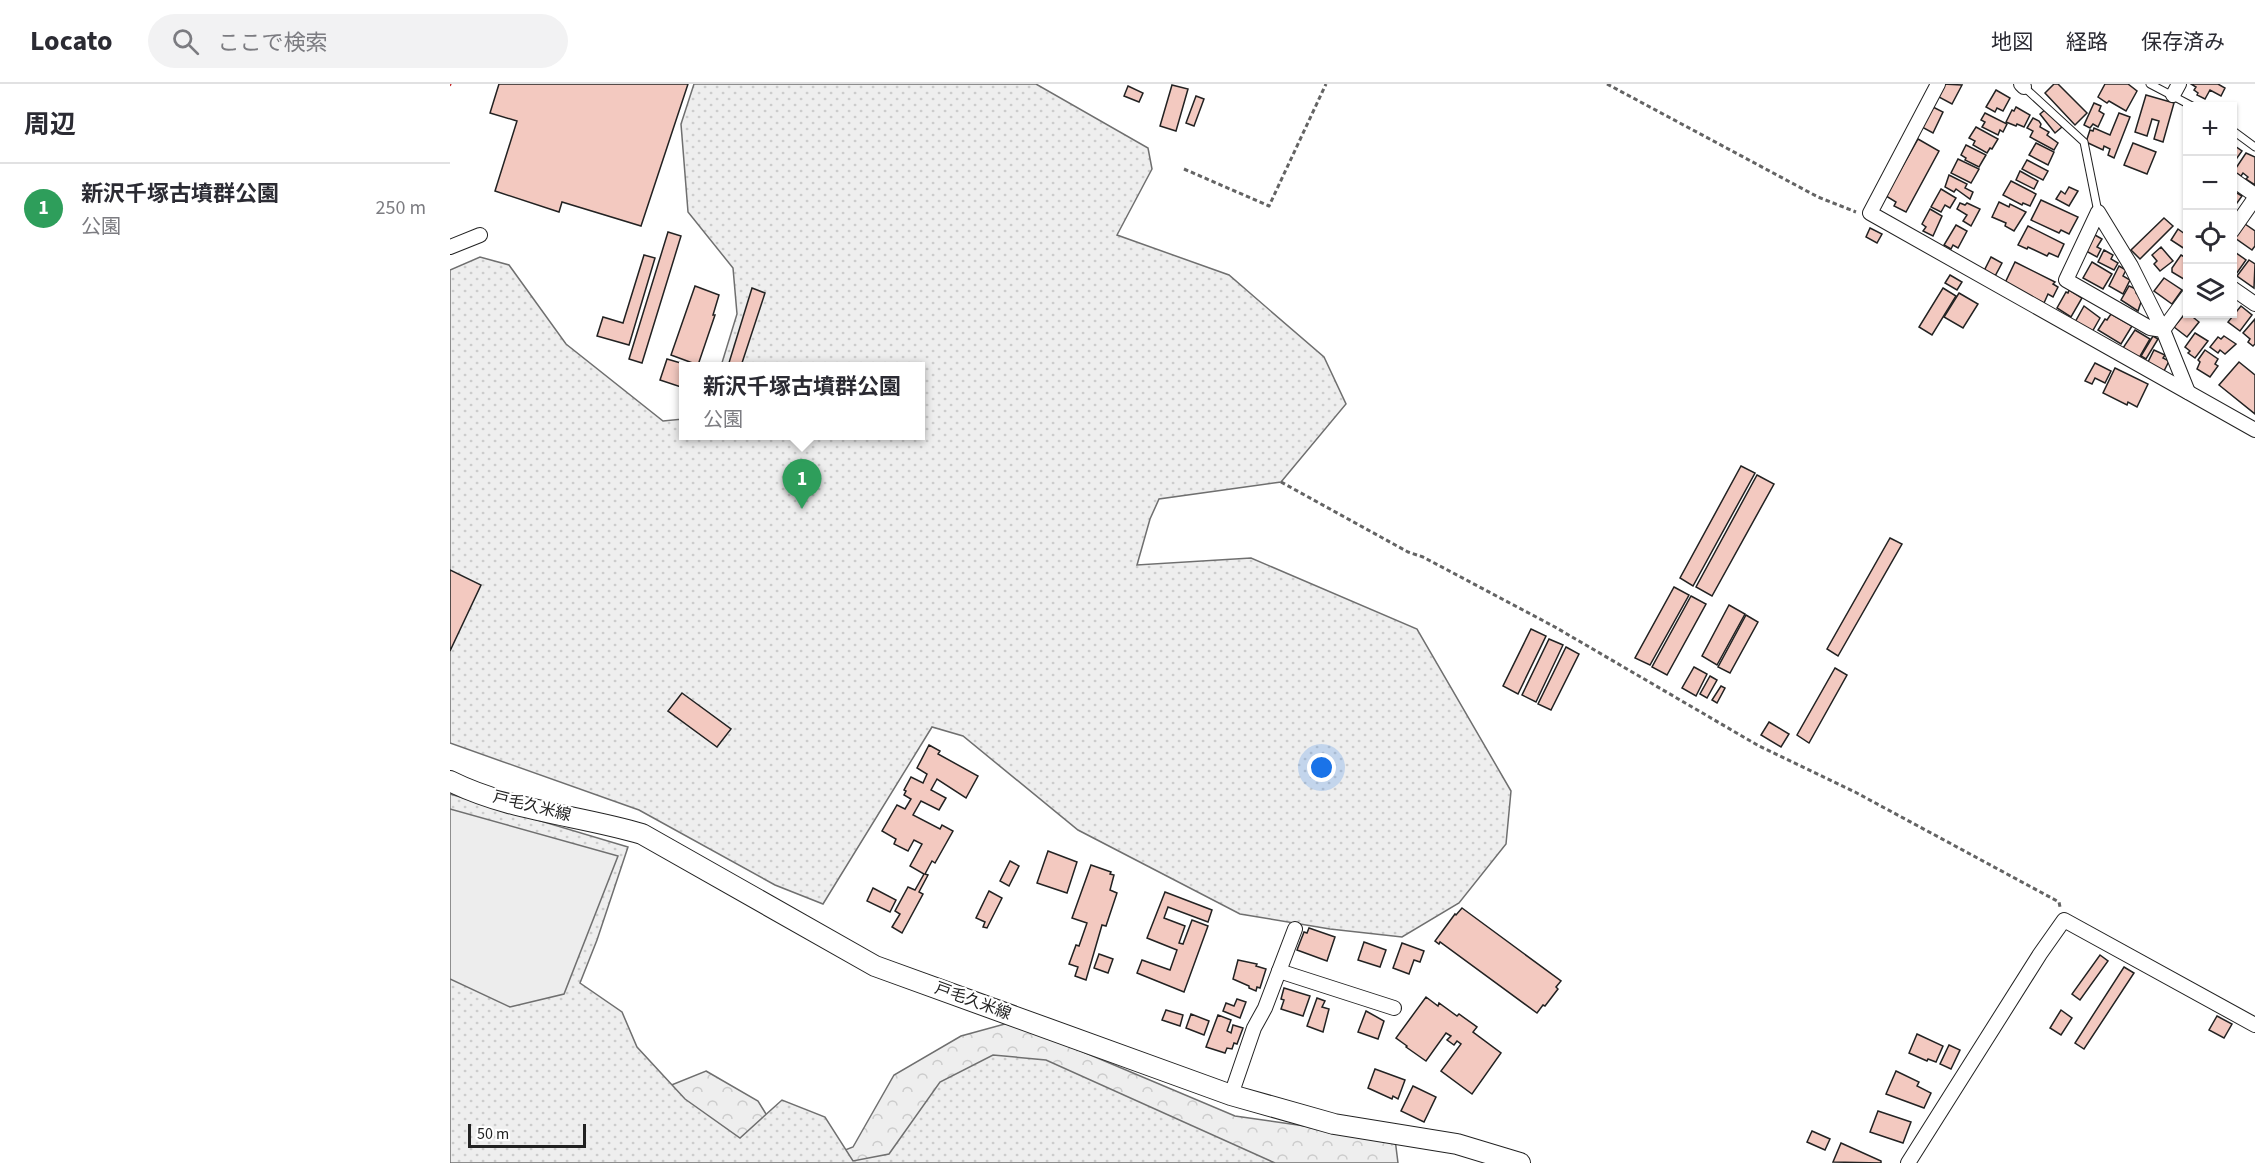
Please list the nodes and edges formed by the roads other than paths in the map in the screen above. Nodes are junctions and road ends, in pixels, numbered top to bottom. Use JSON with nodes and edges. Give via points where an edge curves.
{"nodes":[{"id":1,"x":1938,"y":84,"type":"edge"},
{"id":2,"x":2150,"y":84,"type":"edge"},
{"id":3,"x":2023,"y":85,"type":"edge"},
{"id":4,"x":2176,"y":90,"type":"edge"},
{"id":5,"x":2188,"y":102,"type":"edge"},
{"id":6,"x":2237,"y":134,"type":"edge"},
{"id":7,"x":2255,"y":147,"type":"edge"},
{"id":8,"x":2237,"y":183,"type":"edge"},
{"id":9,"x":2255,"y":196,"type":"edge"},
{"id":10,"x":2098,"y":212,"type":"junction"},
{"id":11,"x":2237,"y":223,"type":"edge"},
{"id":12,"x":480,"y":235,"type":"dead end"},
{"id":13,"x":450,"y":247,"type":"edge"},
{"id":14,"x":2237,"y":291,"type":"edge"},
{"id":15,"x":2183,"y":302,"type":"edge"},
{"id":16,"x":2254,"y":302,"type":"edge"},
{"id":17,"x":2163,"y":330,"type":"junction"},
{"id":18,"x":2188,"y":392,"type":"junction"},
{"id":19,"x":2255,"y":430,"type":"edge"},
{"id":20,"x":450,"y":781,"type":"edge"},
{"id":21,"x":1295,"y":929,"type":"dead end"},
{"id":22,"x":1280,"y":971,"type":"junction"},
{"id":23,"x":1394,"y":1008,"type":"dead end"},
{"id":24,"x":2255,"y":1025,"type":"edge"},
{"id":25,"x":1231,"y":1095,"type":"junction"},
{"id":26,"x":1520,"y":1163,"type":"edge"},
{"id":27,"x":1908,"y":1163,"type":"edge"}],
"edges":[{"from":1,"to":18,"type":"street","via":[[1870,213]]},
{"from":2,"to":4,"type":"lane"},
{"from":3,"to":10,"type":"lane","via":[[2084,142]]},
{"from":4,"to":5,"type":"lane"},
{"from":6,"to":7,"type":"lane"},
{"from":8,"to":9,"type":"street"},
{"from":9,"to":11,"type":"street"},
{"from":10,"to":17,"type":"street","via":[[2132,266]]},
{"from":10,"to":17,"type":"street","via":[[2066,280],[2150,328]]},
{"from":12,"to":13,"type":"street"},
{"from":14,"to":16,"type":"street"},
{"from":15,"to":17,"type":"street"},
{"from":17,"to":18,"type":"street"},
{"from":18,"to":19,"type":"street"},
{"from":20,"to":25,"type":"main road","name":"戸毛久米線","via":[[522,807],[642,834],[875,966]]},
{"from":21,"to":22,"type":"street"},
{"from":22,"to":23,"type":"street"},
{"from":22,"to":25,"type":"street","via":[[1254,1028]]},
{"from":24,"to":27,"type":"street","via":[[2064,920]]},
{"from":25,"to":26,"type":"main road","name":"戸毛久米線","via":[[1334,1124],[1457,1144]]}]}
